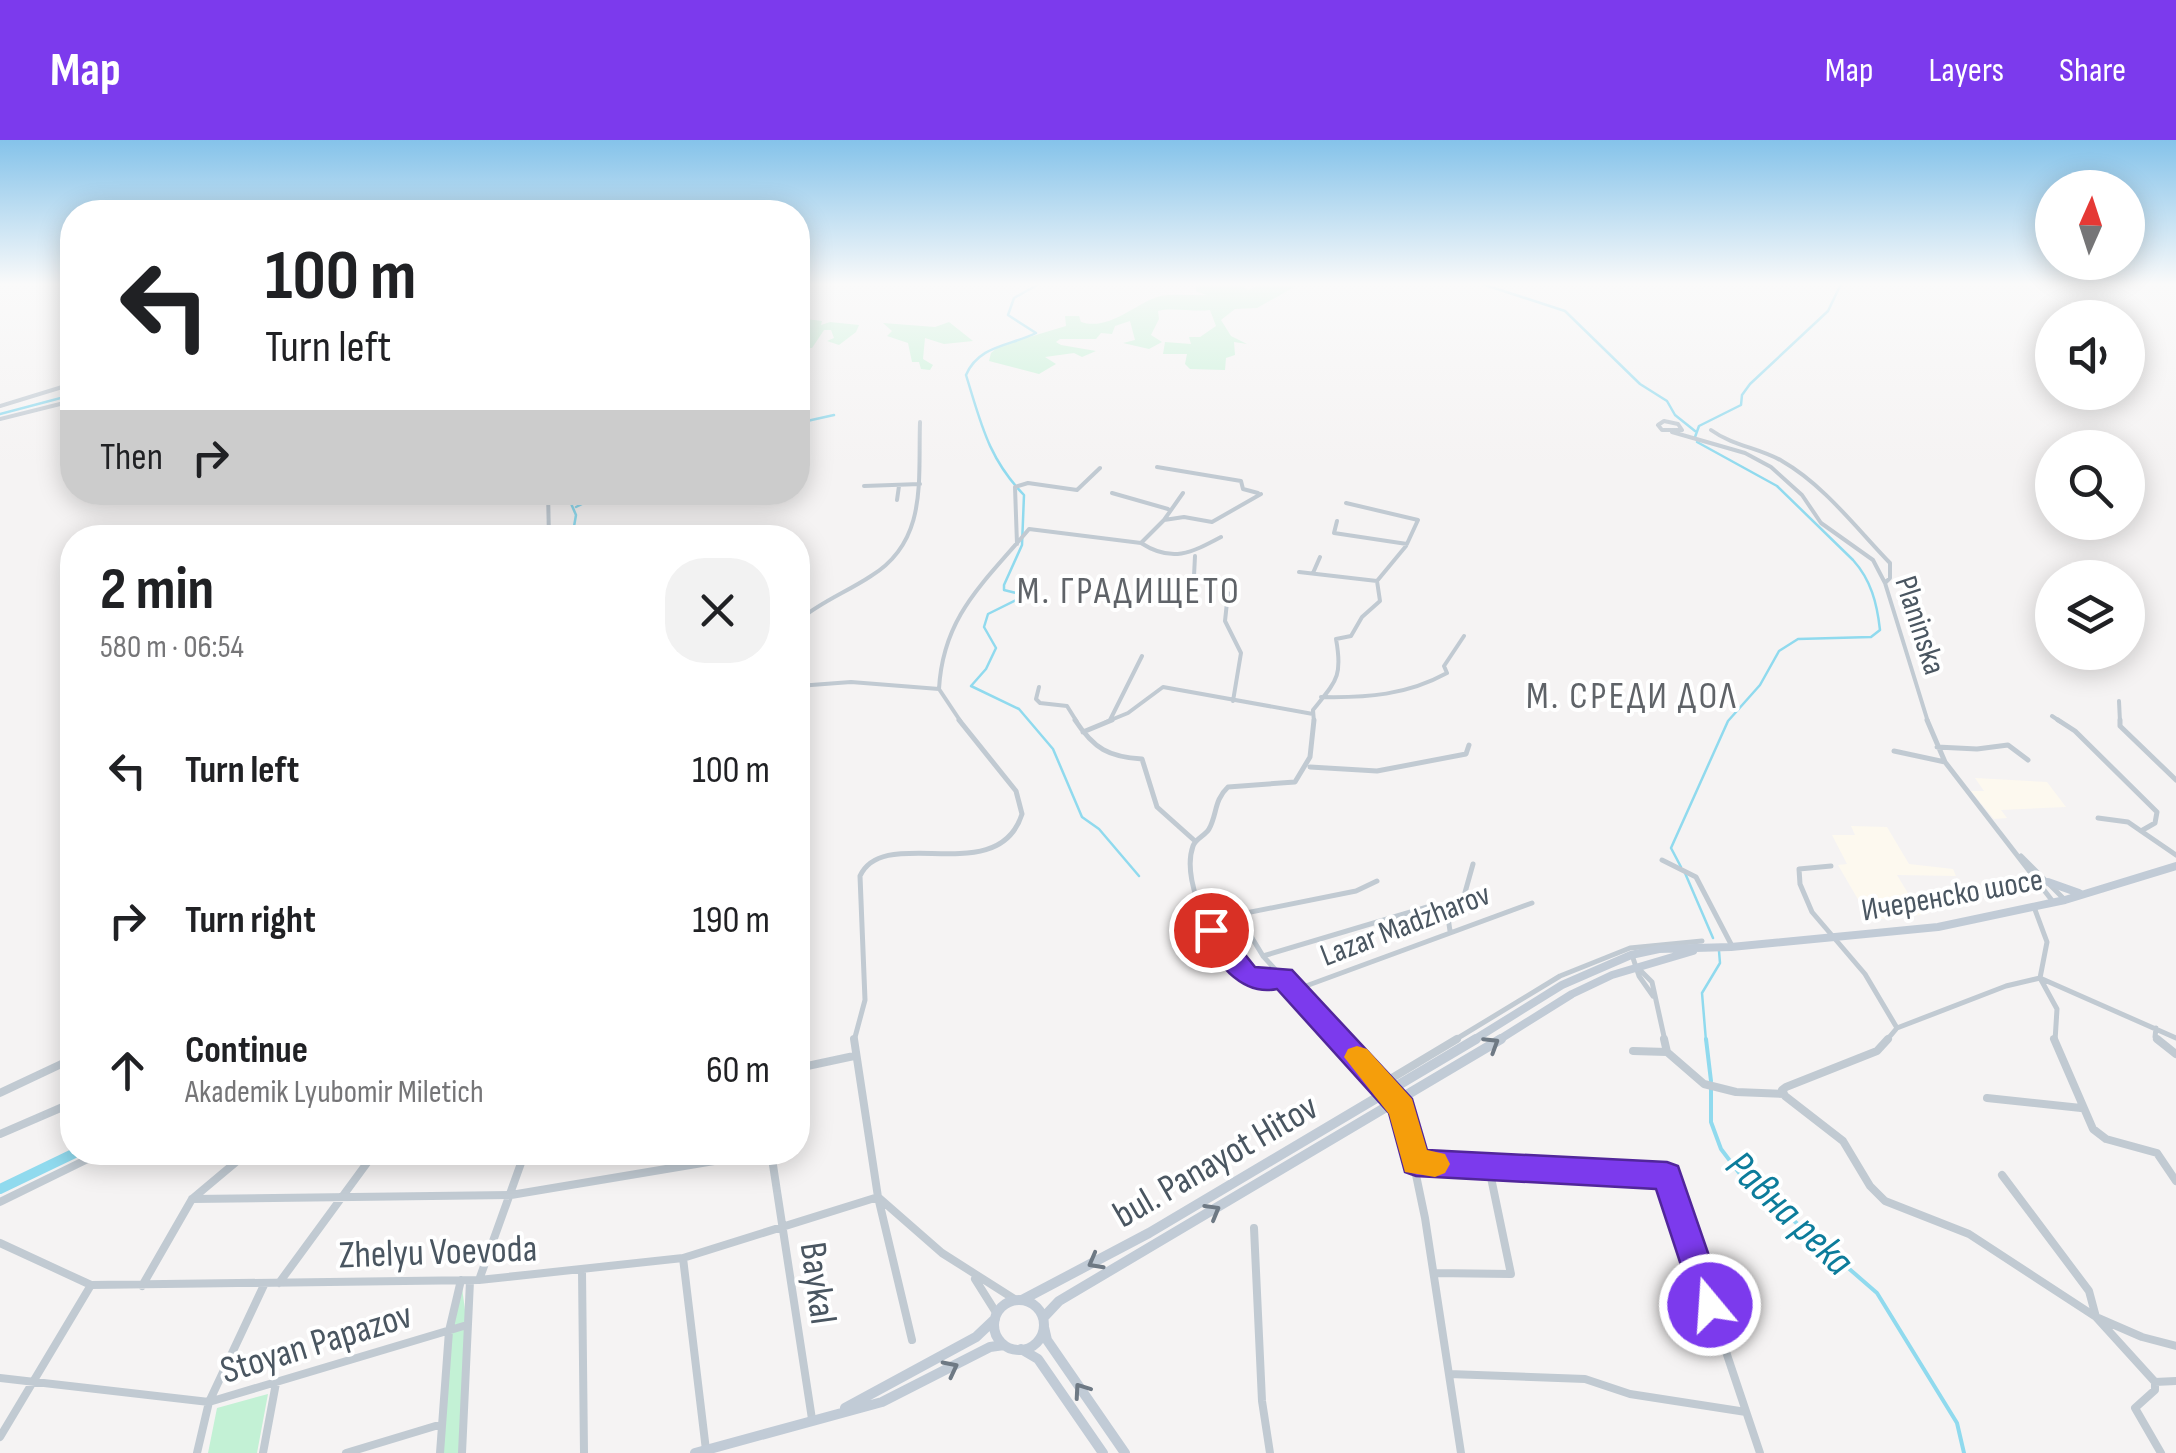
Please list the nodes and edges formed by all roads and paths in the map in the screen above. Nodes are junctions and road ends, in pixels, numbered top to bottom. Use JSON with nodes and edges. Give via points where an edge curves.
{"nodes":[{"id":1,"x":60,"y":388,"type":"edge"},
{"id":2,"x":60,"y":404,"type":"edge"},
{"id":3,"x":0,"y":406,"type":"edge"},
{"id":4,"x":0,"y":419,"type":"edge"},
{"id":5,"x":920,"y":422,"type":"dead end"},
{"id":6,"x":1682,"y":430,"type":"junction"},
{"id":7,"x":1711,"y":430,"type":"dead end"},
{"id":8,"x":1672,"y":432,"type":"junction"},
{"id":9,"x":1689,"y":437,"type":"junction"},
{"id":10,"x":1157,"y":466,"type":"dead end"},
{"id":11,"x":1100,"y":468,"type":"dead end"},
{"id":12,"x":920,"y":484,"type":"junction"},
{"id":13,"x":864,"y":486,"type":"dead end"},
{"id":14,"x":899,"y":486,"type":"junction"},
{"id":15,"x":1183,"y":493,"type":"dead end"},
{"id":16,"x":1112,"y":494,"type":"dead end"},
{"id":17,"x":897,"y":500,"type":"dead end"},
{"id":18,"x":1346,"y":503,"type":"dead end"},
{"id":19,"x":1168,"y":510,"type":"junction"},
{"id":20,"x":1164,"y":520,"type":"junction"},
{"id":21,"x":1337,"y":521,"type":"dead end"},
{"id":22,"x":1221,"y":537,"type":"dead end"},
{"id":23,"x":1020,"y":543,"type":"junction"},
{"id":24,"x":1141,"y":543,"type":"junction"},
{"id":25,"x":1408,"y":544,"type":"junction"},
{"id":26,"x":1194,"y":556,"type":"junction"},
{"id":27,"x":1320,"y":557,"type":"dead end"},
{"id":28,"x":1299,"y":572,"type":"dead end"},
{"id":29,"x":1314,"y":574,"type":"junction"},
{"id":30,"x":1194,"y":576,"type":"dead end"},
{"id":31,"x":1378,"y":580,"type":"junction"},
{"id":32,"x":1885,"y":583,"type":"junction"},
{"id":33,"x":1228,"y":594,"type":"dead end"},
{"id":34,"x":810,"y":611,"type":"edge"},
{"id":35,"x":1464,"y":636,"type":"dead end"},
{"id":36,"x":1142,"y":656,"type":"dead end"},
{"id":37,"x":810,"y":685,"type":"edge"},
{"id":38,"x":1039,"y":687,"type":"dead end"},
{"id":39,"x":939,"y":689,"type":"junction"},
{"id":40,"x":1321,"y":697,"type":"junction"},
{"id":41,"x":1233,"y":700,"type":"junction"},
{"id":42,"x":2119,"y":702,"type":"dead end"},
{"id":43,"x":1313,"y":714,"type":"junction"},
{"id":44,"x":2052,"y":716,"type":"dead end"},
{"id":45,"x":1110,"y":720,"type":"junction"},
{"id":46,"x":1084,"y":732,"type":"junction"},
{"id":47,"x":1469,"y":745,"type":"dead end"},
{"id":48,"x":1938,"y":747,"type":"junction"},
{"id":49,"x":1894,"y":750,"type":"dead end"},
{"id":50,"x":2028,"y":760,"type":"dead end"},
{"id":51,"x":1945,"y":762,"type":"junction"},
{"id":52,"x":1310,"y":767,"type":"junction"},
{"id":53,"x":2176,"y":780,"type":"edge"},
{"id":54,"x":2098,"y":818,"type":"dead end"},
{"id":55,"x":2142,"y":830,"type":"junction"},
{"id":56,"x":1195,"y":840,"type":"junction"},
{"id":57,"x":2010,"y":845,"type":"junction"},
{"id":58,"x":2176,"y":855,"type":"edge"},
{"id":59,"x":1662,"y":860,"type":"dead end"},
{"id":60,"x":1473,"y":864,"type":"dead end"},
{"id":61,"x":1831,"y":866,"type":"dead end"},
{"id":62,"x":2175,"y":868,"type":"edge"},
{"id":63,"x":1376,"y":880,"type":"dead end"},
{"id":64,"x":2048,"y":882,"type":"junction"},
{"id":65,"x":2088,"y":893,"type":"junction"},
{"id":66,"x":2065,"y":900,"type":"junction"},
{"id":67,"x":1532,"y":903,"type":"dead end"},
{"id":68,"x":2054,"y":903,"type":"junction"},
{"id":69,"x":2034,"y":907,"type":"junction"},
{"id":70,"x":1447,"y":911,"type":"junction"},
{"id":71,"x":1238,"y":914,"type":"junction"},
{"id":72,"x":1206,"y":921,"type":"junction"},
{"id":73,"x":1450,"y":931,"type":"junction"},
{"id":74,"x":1835,"y":938,"type":"junction"},
{"id":75,"x":1703,"y":945,"type":"junction"},
{"id":76,"x":1732,"y":946,"type":"junction"},
{"id":77,"x":1632,"y":955,"type":"junction"},
{"id":78,"x":1263,"y":956,"type":"junction"},
{"id":79,"x":1637,"y":968,"type":"junction"},
{"id":80,"x":1282,"y":978,"type":"junction"},
{"id":81,"x":2040,"y":978,"type":"junction"},
{"id":82,"x":1295,"y":990,"type":"junction"},
{"id":83,"x":1897,"y":1028,"type":"junction"},
{"id":84,"x":2156,"y":1028,"type":"junction"},
{"id":85,"x":2176,"y":1038,"type":"edge"},
{"id":86,"x":1633,"y":1051,"type":"dead end"},
{"id":87,"x":1668,"y":1052,"type":"junction"},
{"id":88,"x":2176,"y":1054,"type":"edge"},
{"id":89,"x":854,"y":1056,"type":"junction"},
{"id":90,"x":60,"y":1065,"type":"edge"},
{"id":91,"x":810,"y":1065,"type":"edge"},
{"id":92,"x":1386,"y":1088,"type":"junction"},
{"id":93,"x":0,"y":1093,"type":"edge"},
{"id":94,"x":1784,"y":1094,"type":"junction"},
{"id":95,"x":1987,"y":1098,"type":"dead end"},
{"id":96,"x":1398,"y":1102,"type":"junction"},
{"id":97,"x":60,"y":1107,"type":"edge"},
{"id":98,"x":2081,"y":1108,"type":"junction"},
{"id":99,"x":0,"y":1134,"type":"edge"},
{"id":100,"x":1416,"y":1163,"type":"junction"},
{"id":101,"x":75,"y":1165,"type":"edge"},
{"id":102,"x":233,"y":1165,"type":"edge"},
{"id":103,"x":366,"y":1165,"type":"edge"},
{"id":104,"x":520,"y":1165,"type":"edge"},
{"id":105,"x":691,"y":1165,"type":"edge"},
{"id":106,"x":772,"y":1165,"type":"edge"},
{"id":107,"x":1489,"y":1166,"type":"junction"},
{"id":108,"x":2002,"y":1175,"type":"dead end"},
{"id":109,"x":2176,"y":1182,"type":"edge"},
{"id":110,"x":510,"y":1195,"type":"junction"},
{"id":111,"x":344,"y":1196,"type":"junction"},
{"id":112,"x":878,"y":1197,"type":"junction"},
{"id":113,"x":192,"y":1199,"type":"junction"},
{"id":114,"x":0,"y":1202,"type":"edge"},
{"id":115,"x":784,"y":1228,"type":"junction"},
{"id":116,"x":1254,"y":1228,"type":"dead end"},
{"id":117,"x":0,"y":1243,"type":"edge"},
{"id":118,"x":684,"y":1258,"type":"junction"},
{"id":119,"x":582,"y":1271,"type":"junction"},
{"id":120,"x":1434,"y":1272,"type":"junction"},
{"id":121,"x":974,"y":1276,"type":"junction"},
{"id":122,"x":470,"y":1280,"type":"junction"},
{"id":123,"x":265,"y":1284,"type":"junction"},
{"id":124,"x":279,"y":1284,"type":"junction"},
{"id":125,"x":91,"y":1286,"type":"junction"},
{"id":126,"x":142,"y":1286,"type":"junction"},
{"id":127,"x":1019,"y":1300,"type":"junction"},
{"id":128,"x":996,"y":1316,"type":"junction"},
{"id":129,"x":2096,"y":1317,"type":"junction"},
{"id":130,"x":1043,"y":1321,"type":"junction"},
{"id":131,"x":467,"y":1325,"type":"junction"},
{"id":132,"x":450,"y":1330,"type":"junction"},
{"id":133,"x":912,"y":1340,"type":"dead end"},
{"id":134,"x":1004,"y":1345,"type":"junction"},
{"id":135,"x":2176,"y":1346,"type":"edge"},
{"id":136,"x":1021,"y":1349,"type":"junction"},
{"id":137,"x":1449,"y":1374,"type":"junction"},
{"id":138,"x":0,"y":1378,"type":"edge"},
{"id":139,"x":2176,"y":1381,"type":"edge"},
{"id":140,"x":32,"y":1382,"type":"junction"},
{"id":141,"x":2155,"y":1382,"type":"junction"},
{"id":142,"x":276,"y":1384,"type":"junction"},
{"id":143,"x":209,"y":1402,"type":"junction"},
{"id":144,"x":1746,"y":1412,"type":"junction"},
{"id":145,"x":832,"y":1415,"type":"junction"},
{"id":146,"x":812,"y":1422,"type":"junction"},
{"id":147,"x":442,"y":1424,"type":"junction"},
{"id":148,"x":0,"y":1437,"type":"edge"},
{"id":149,"x":702,"y":1452,"type":"edge"},
{"id":150,"x":198,"y":1453,"type":"edge"},
{"id":151,"x":263,"y":1453,"type":"edge"},
{"id":152,"x":346,"y":1453,"type":"edge"},
{"id":153,"x":440,"y":1453,"type":"edge"},
{"id":154,"x":462,"y":1453,"type":"edge"},
{"id":155,"x":584,"y":1453,"type":"edge"},
{"id":156,"x":1103,"y":1453,"type":"edge"},
{"id":157,"x":1125,"y":1453,"type":"edge"},
{"id":158,"x":1270,"y":1453,"type":"edge"},
{"id":159,"x":1461,"y":1453,"type":"edge"},
{"id":160,"x":1760,"y":1453,"type":"edge"},
{"id":161,"x":2161,"y":1453,"type":"edge"}],
"edges":[{"from":1,"to":3,"type":"street"},
{"from":2,"to":4,"type":"street"},
{"from":5,"to":12,"type":"street"},
{"from":6,"to":8,"type":"street"},
{"from":6,"to":8,"type":"street","via":[[1672,422],[1658,424]]},
{"from":6,"to":9,"type":"street","name":"Planinska"},
{"from":7,"to":32,"type":"street","via":[[1790,466],[1890,564]]},
{"from":8,"to":9,"type":"street","name":"Planinska"},
{"from":9,"to":32,"type":"street","name":"Planinska","via":[[1771,467],[1821,523],[1873,560]]},
{"from":10,"to":20,"type":"street","via":[[1241,481],[1242,489],[1261,494],[1212,522]]},
{"from":11,"to":23,"type":"street","via":[[1077,490],[1028,483],[1015,488],[1013,536]]},
{"from":12,"to":14,"type":"street"},
{"from":12,"to":34,"type":"street","via":[[917,525],[899,555]]},
{"from":13,"to":14,"type":"street"},
{"from":14,"to":17,"type":"street"},
{"from":15,"to":19,"type":"street"},
{"from":16,"to":19,"type":"street"},
{"from":18,"to":25,"type":"street","via":[[1418,520]]},
{"from":19,"to":20,"type":"street"},
{"from":20,"to":24,"type":"street"},
{"from":21,"to":25,"type":"street","via":[[1334,533]]},
{"from":22,"to":26,"type":"street"},
{"from":23,"to":24,"type":"street","via":[[1029,530]]},
{"from":23,"to":39,"type":"street","via":[[954,617]]},
{"from":24,"to":26,"type":"street","via":[[1154,553]]},
{"from":25,"to":31,"type":"street"},
{"from":26,"to":30,"type":"street"},
{"from":27,"to":29,"type":"street"},
{"from":28,"to":29,"type":"street"},
{"from":29,"to":31,"type":"street"},
{"from":31,"to":40,"type":"street","via":[[1380,601],[1352,636],[1336,639],[1341,668]]},
{"from":32,"to":48,"type":"street","name":"Planinska"},
{"from":33,"to":41,"type":"street","via":[[1225,620],[1242,653]]},
{"from":35,"to":40,"type":"street","via":[[1450,652],[1447,673],[1418,688]]},
{"from":36,"to":45,"type":"street"},
{"from":37,"to":39,"type":"street"},
{"from":38,"to":46,"type":"street","via":[[1040,703],[1067,706]]},
{"from":39,"to":89,"type":"street","via":[[1020,794],[1022,820],[999,844],[974,854],[888,856],[864,866],[866,1000]]},
{"from":40,"to":43,"type":"street"},
{"from":41,"to":43,"type":"street"},
{"from":41,"to":45,"type":"street","via":[[1163,687]]},
{"from":42,"to":53,"type":"street","via":[[2120,726]]},
{"from":43,"to":52,"type":"street"},
{"from":44,"to":55,"type":"street","via":[[2157,812],[2155,823]]},
{"from":45,"to":46,"type":"street"},
{"from":46,"to":56,"type":"street","via":[[1112,757],[1142,758],[1157,807]]},
{"from":47,"to":52,"type":"street","via":[[1466,754],[1377,771]]},
{"from":48,"to":50,"type":"street","via":[[2008,745]]},
{"from":48,"to":51,"type":"street","name":"Planinska"},
{"from":49,"to":51,"type":"street"},
{"from":51,"to":57,"type":"street","name":"Planinska"},
{"from":52,"to":56,"type":"street","via":[[1295,782],[1245,782],[1220,792],[1209,829]]},
{"from":54,"to":55,"type":"street"},
{"from":55,"to":58,"type":"street"},
{"from":56,"to":72,"type":"street","via":[[1193,882]]},
{"from":57,"to":64,"type":"street"},
{"from":57,"to":68,"type":"street"},
{"from":59,"to":76,"type":"street","via":[[1696,877]]},
{"from":60,"to":70,"type":"street","via":[[1464,896]]},
{"from":61,"to":74,"type":"street","via":[[1805,866],[1798,878]]},
{"from":62,"to":65,"type":"street","name":"Ичеренско шосе"},
{"from":63,"to":71,"type":"street"},
{"from":64,"to":65,"type":"street"},
{"from":64,"to":66,"type":"street"},
{"from":65,"to":66,"type":"street","name":"Ичеренско шосе"},
{"from":66,"to":68,"type":"street","name":"Ичеренско шосе"},
{"from":67,"to":73,"type":"street","name":"Lazar Madzharov"},
{"from":68,"to":69,"type":"street","name":"Ичеренско шосе"},
{"from":69,"to":74,"type":"street","name":"Ичеренско шосе","via":[[1938,928]]},
{"from":69,"to":81,"type":"street","via":[[2049,952]]},
{"from":70,"to":73,"type":"street"},
{"from":70,"to":78,"type":"street","via":[[1434,906]]},
{"from":71,"to":72,"type":"street"},
{"from":71,"to":78,"type":"street"},
{"from":72,"to":80,"type":"street","via":[[1246,975]]},
{"from":73,"to":82,"type":"street","name":"Lazar Madzharov"},
{"from":74,"to":76,"type":"street","name":"Ичеренско шосе"},
{"from":74,"to":83,"type":"street"},
{"from":75,"to":76,"type":"street","name":"bul. Panayot Hitov"},
{"from":75,"to":77,"type":"street","name":"bul. Panayot Hitov"},
{"from":75,"to":79,"type":"street","name":"bul. Panayot Hitov"},
{"from":75,"to":92,"type":"street","via":[[1630,948],[1560,976]]},
{"from":77,"to":79,"type":"street"},
{"from":77,"to":92,"type":"street","name":"bul. Panayot Hitov","via":[[1562,985]]},
{"from":78,"to":80,"type":"street"},
{"from":79,"to":87,"type":"street","via":[[1653,996]]},
{"from":96,"to":79,"type":"street","name":"bul. Panayot Hitov","one_way":true,"via":[[1572,994]]},
{"from":80,"to":82,"type":"street"},
{"from":81,"to":83,"type":"street"},
{"from":81,"to":84,"type":"street"},
{"from":81,"to":98,"type":"street","via":[[2057,1008],[2054,1039]]},
{"from":82,"to":92,"type":"street"},
{"from":83,"to":94,"type":"street","via":[[1876,1051],[1786,1087]]},
{"from":84,"to":85,"type":"street"},
{"from":84,"to":88,"type":"street","via":[[2155,1037]]},
{"from":86,"to":87,"type":"street"},
{"from":87,"to":94,"type":"street","via":[[1704,1084]]},
{"from":89,"to":91,"type":"street"},
{"from":89,"to":112,"type":"street"},
{"from":90,"to":93,"type":"street"},
{"from":92,"to":96,"type":"street"},
{"from":92,"to":127,"type":"street","name":"bul. Panayot Hitov","one_way":true,"via":[[1149,1233]]},
{"from":94,"to":129,"type":"street","via":[[1843,1140],[1884,1201],[1968,1234]]},
{"from":95,"to":98,"type":"street"},
{"from":96,"to":100,"type":"street"},
{"from":130,"to":96,"type":"street","name":"bul. Panayot Hitov","one_way":true,"via":[[1059,1301]]},
{"from":97,"to":99,"type":"street"},
{"from":98,"to":109,"type":"street","via":[[2106,1140],[2157,1153]]},
{"from":100,"to":107,"type":"street"},
{"from":100,"to":120,"type":"street"},
{"from":101,"to":114,"type":"street"},
{"from":102,"to":113,"type":"street"},
{"from":103,"to":111,"type":"street"},
{"from":104,"to":110,"type":"street"},
{"from":105,"to":110,"type":"street"},
{"from":106,"to":115,"type":"street","name":"Baykal"},
{"from":107,"to":120,"type":"street","via":[[1512,1274]]},
{"from":107,"to":144,"type":"street","via":[[1667,1176]]},
{"from":108,"to":129,"type":"street","via":[[2089,1292]]},
{"from":110,"to":111,"type":"street"},
{"from":110,"to":122,"type":"street"},
{"from":111,"to":113,"type":"street"},
{"from":111,"to":124,"type":"street"},
{"from":112,"to":115,"type":"street","name":"Zhelyu Voevoda"},
{"from":112,"to":121,"type":"street"},
{"from":112,"to":133,"type":"street"},
{"from":113,"to":126,"type":"street"},
{"from":115,"to":118,"type":"street","name":"Zhelyu Voevoda"},
{"from":115,"to":146,"type":"street","name":"Baykal"},
{"from":116,"to":158,"type":"street"},
{"from":117,"to":125,"type":"street","name":"Zhelyu Voevoda"},
{"from":118,"to":119,"type":"street","name":"Zhelyu Voevoda"},
{"from":118,"to":149,"type":"street"},
{"from":119,"to":122,"type":"street","name":"Zhelyu Voevoda"},
{"from":119,"to":155,"type":"street"},
{"from":120,"to":137,"type":"street"},
{"from":121,"to":127,"type":"street"},
{"from":121,"to":128,"type":"street"},
{"from":122,"to":124,"type":"street","name":"Zhelyu Voevoda"},
{"from":122,"to":131,"type":"street"},
{"from":122,"to":132,"type":"street"},
{"from":123,"to":124,"type":"street","name":"Zhelyu Voevoda"},
{"from":123,"to":126,"type":"street","name":"Zhelyu Voevoda"},
{"from":123,"to":143,"type":"street"},
{"from":125,"to":126,"type":"street","name":"Zhelyu Voevoda"},
{"from":125,"to":140,"type":"street"},
{"from":127,"to":128,"type":"street"},
{"from":127,"to":130,"type":"street","via":[[1033,1304]]},
{"from":128,"to":134,"type":"street","via":[[996,1336]]},
{"from":128,"to":145,"type":"street","via":[[976,1337]]},
{"from":129,"to":135,"type":"street"},
{"from":129,"to":141,"type":"street"},
{"from":130,"to":136,"type":"street","via":[[1037,1341]]},
{"from":157,"to":130,"type":"street","one_way":true,"via":[[1047,1340]]},
{"from":131,"to":132,"type":"street","name":"Stoyan Papazov"},
{"from":131,"to":154,"type":"street"},
{"from":132,"to":142,"type":"street","name":"Stoyan Papazov"},
{"from":132,"to":147,"type":"street"},
{"from":134,"to":136,"type":"street"},
{"from":145,"to":134,"type":"street","one_way":true,"via":[[882,1402]]},
{"from":136,"to":156,"type":"street","via":[[1038,1359]]},
{"from":137,"to":144,"type":"street","via":[[1585,1378],[1646,1397]]},
{"from":137,"to":159,"type":"street"},
{"from":138,"to":140,"type":"street","name":"Stoyan Papazov"},
{"from":139,"to":141,"type":"street"},
{"from":140,"to":143,"type":"street","name":"Stoyan Papazov"},
{"from":140,"to":148,"type":"street"},
{"from":141,"to":161,"type":"street","via":[[2135,1408]]},
{"from":142,"to":143,"type":"street","name":"Stoyan Papazov"},
{"from":142,"to":151,"type":"street"},
{"from":143,"to":150,"type":"street"},
{"from":144,"to":160,"type":"street"},
{"from":145,"to":146,"type":"street"},
{"from":146,"to":149,"type":"street"},
{"from":147,"to":152,"type":"street"},
{"from":147,"to":153,"type":"street"}]}
